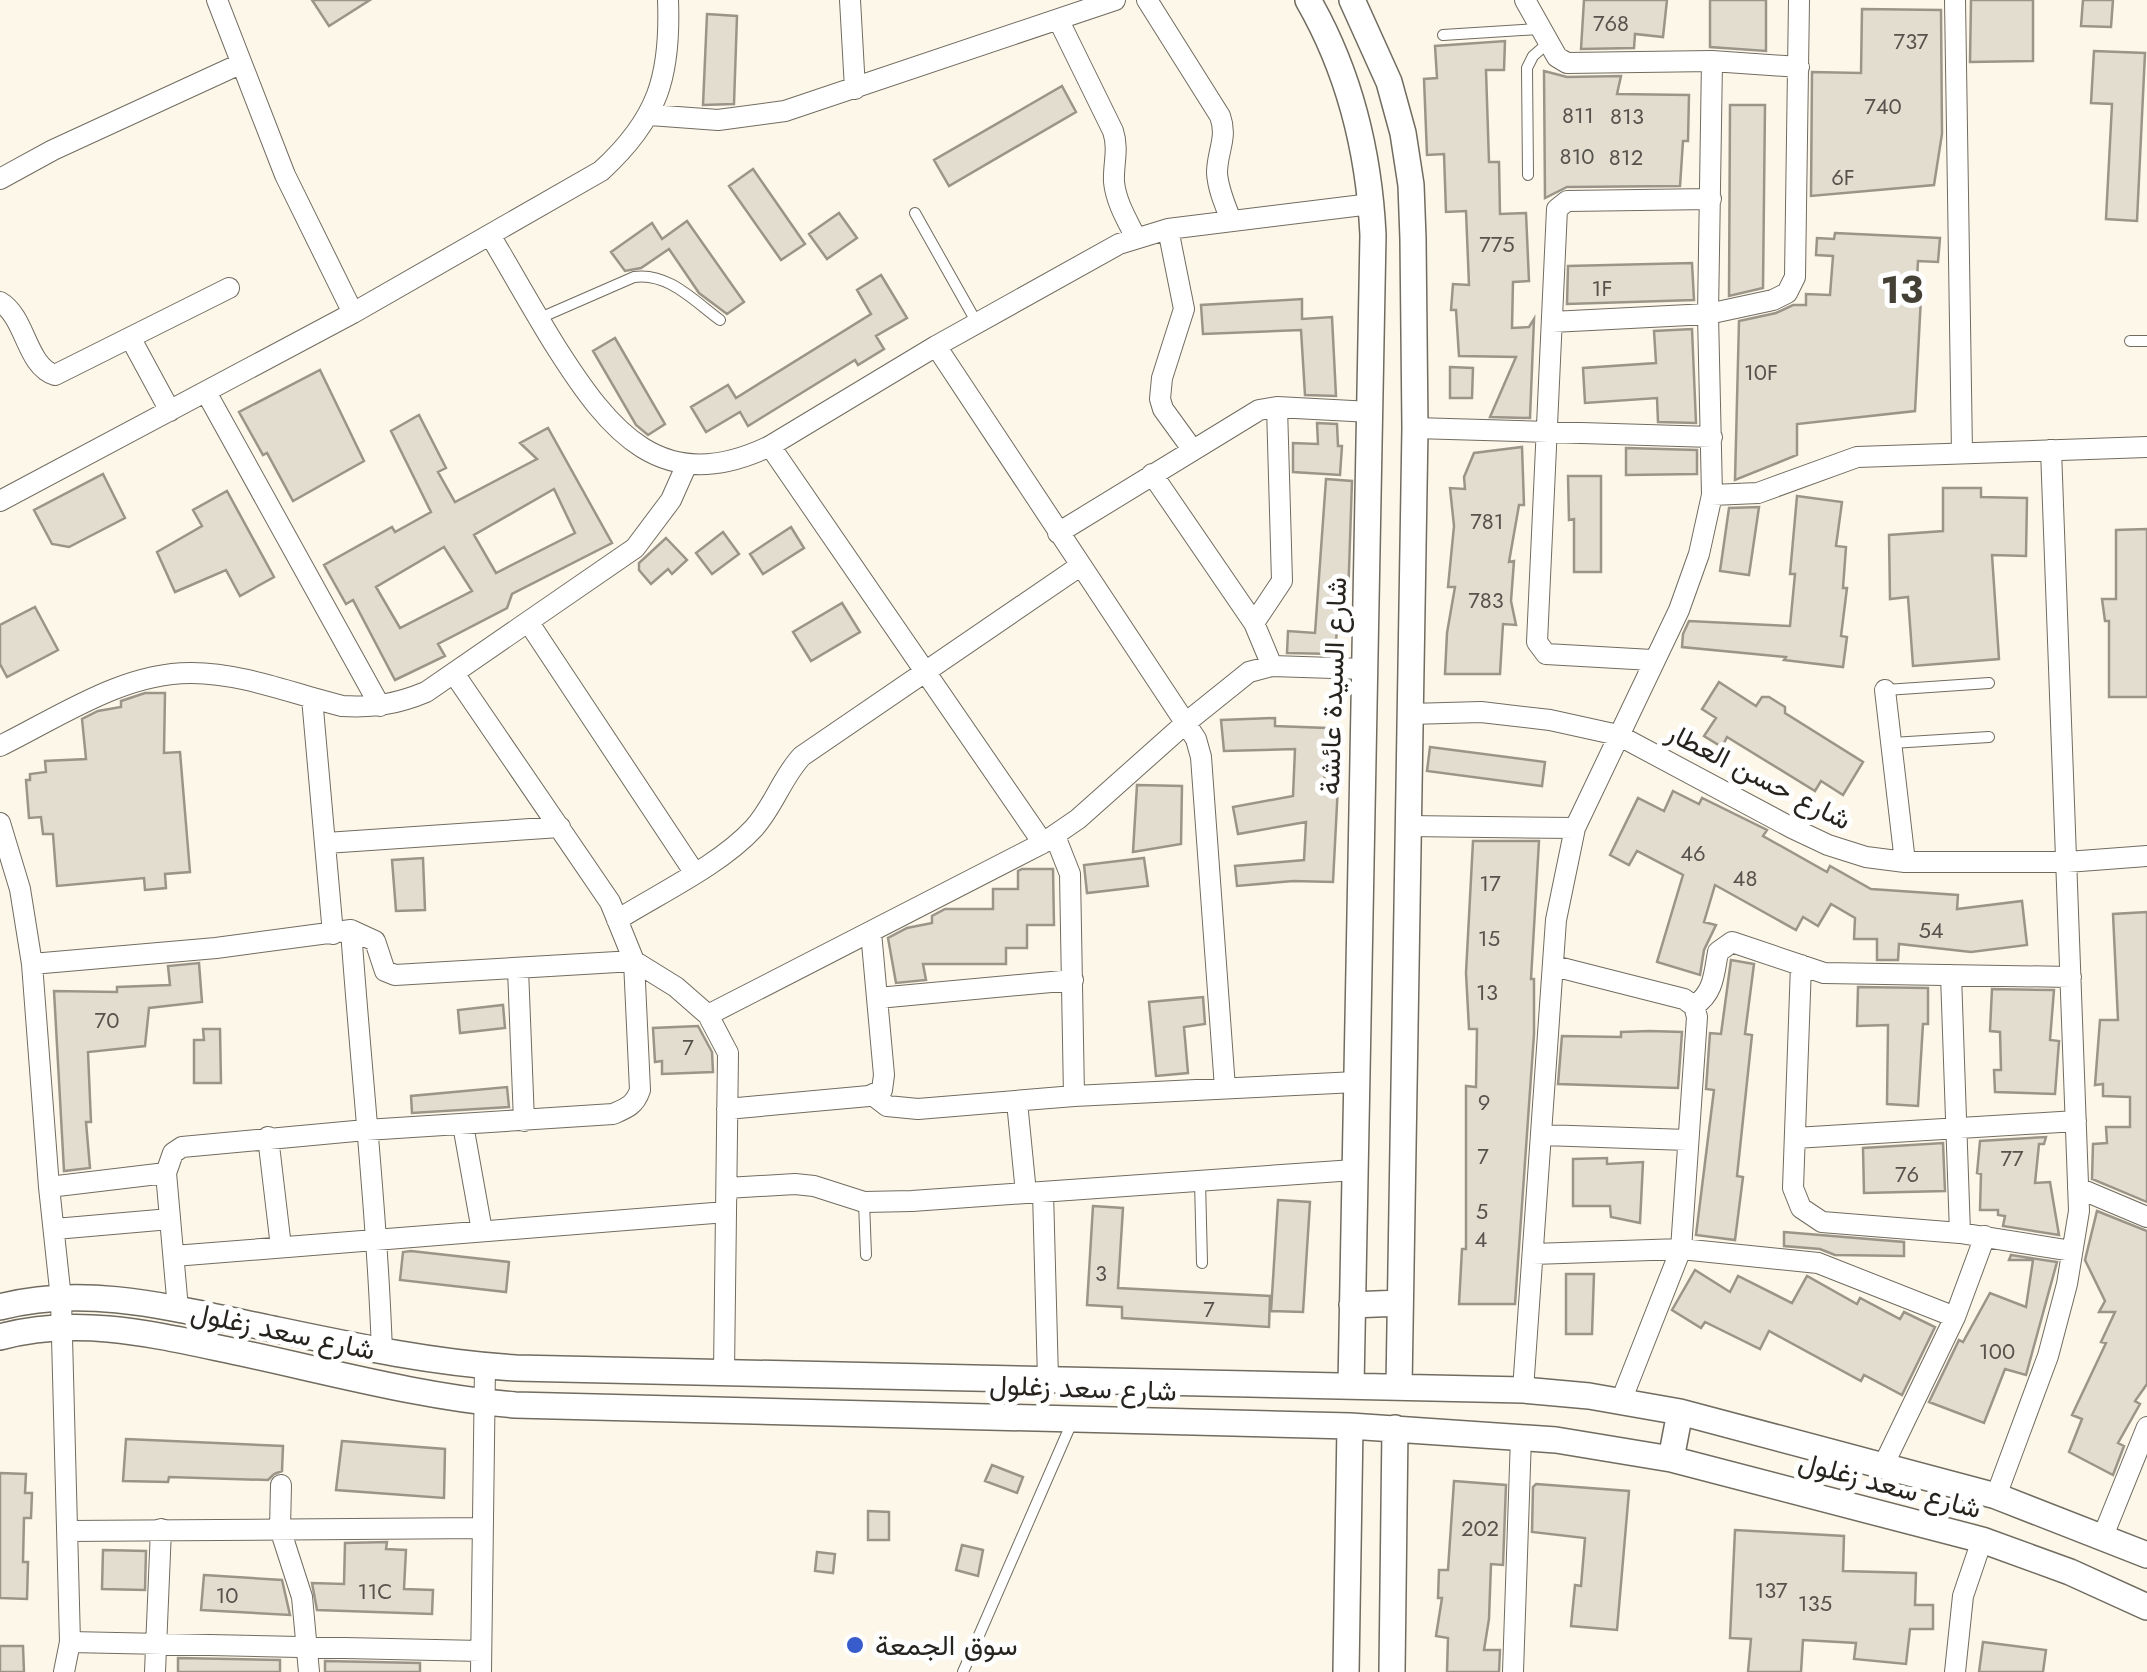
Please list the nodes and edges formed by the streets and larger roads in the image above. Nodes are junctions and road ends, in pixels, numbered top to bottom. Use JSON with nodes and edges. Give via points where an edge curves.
{"nodes":[{"id":1,"x":217,"y":0,"type":"edge"},
{"id":2,"x":668,"y":0,"type":"edge"},
{"id":3,"x":850,"y":0,"type":"edge"},
{"id":4,"x":1147,"y":0,"type":"edge"},
{"id":5,"x":1308,"y":0,"type":"edge"},
{"id":6,"x":1352,"y":0,"type":"edge"},
{"id":7,"x":1524,"y":0,"type":"edge"},
{"id":8,"x":1800,"y":0,"type":"edge"},
{"id":9,"x":1955,"y":0,"type":"edge"},
{"id":10,"x":1107,"y":2,"type":"edge"},
{"id":11,"x":1058,"y":21,"type":"junction"},
{"id":12,"x":1712,"y":61,"type":"junction"},
{"id":13,"x":240,"y":64,"type":"junction"},
{"id":14,"x":1798,"y":67,"type":"junction"},
{"id":15,"x":855,"y":90,"type":"junction"},
{"id":16,"x":650,"y":115,"type":"junction"},
{"id":17,"x":0,"y":178,"type":"edge"},
{"id":18,"x":1711,"y":199,"type":"junction"},
{"id":19,"x":1372,"y":204,"type":"junction"},
{"id":20,"x":1231,"y":220,"type":"junction"},
{"id":21,"x":1168,"y":229,"type":"junction"},
{"id":22,"x":490,"y":235,"type":"junction"},
{"id":23,"x":1136,"y":238,"type":"junction"},
{"id":24,"x":229,"y":288,"type":"dead end"},
{"id":25,"x":0,"y":302,"type":"edge"},
{"id":26,"x":354,"y":313,"type":"junction"},
{"id":27,"x":1708,"y":314,"type":"junction"},
{"id":28,"x":1552,"y":322,"type":"junction"},
{"id":29,"x":131,"y":339,"type":"junction"},
{"id":30,"x":936,"y":346,"type":"junction"},
{"id":31,"x":206,"y":392,"type":"junction"},
{"id":32,"x":1277,"y":406,"type":"junction"},
{"id":33,"x":170,"y":411,"type":"junction"},
{"id":34,"x":1371,"y":412,"type":"junction"},
{"id":35,"x":1415,"y":428,"type":"junction"},
{"id":36,"x":1546,"y":432,"type":"junction"},
{"id":37,"x":1712,"y":437,"type":"junction"},
{"id":38,"x":770,"y":446,"type":"junction"},
{"id":39,"x":2147,"y":447,"type":"edge"},
{"id":40,"x":1192,"y":449,"type":"junction"},
{"id":41,"x":2051,"y":450,"type":"junction"},
{"id":42,"x":1962,"y":453,"type":"junction"},
{"id":43,"x":687,"y":464,"type":"junction"},
{"id":44,"x":1152,"y":474,"type":"junction"},
{"id":45,"x":1712,"y":495,"type":"junction"},
{"id":46,"x":0,"y":502,"type":"edge"},
{"id":47,"x":1368,"y":514,"type":"junction"},
{"id":48,"x":1414,"y":516,"type":"junction"},
{"id":49,"x":1058,"y":533,"type":"junction"},
{"id":50,"x":1080,"y":566,"type":"junction"},
{"id":51,"x":529,"y":623,"type":"junction"},
{"id":52,"x":1254,"y":624,"type":"junction"},
{"id":53,"x":1652,"y":660,"type":"junction"},
{"id":54,"x":1272,"y":666,"type":"junction"},
{"id":55,"x":1364,"y":669,"type":"junction"},
{"id":56,"x":926,"y":670,"type":"junction"},
{"id":57,"x":455,"y":675,"type":"junction"},
{"id":58,"x":1885,"y":690,"type":"road end"},
{"id":59,"x":312,"y":698,"type":"junction"},
{"id":60,"x":380,"y":706,"type":"junction"},
{"id":61,"x":1410,"y":714,"type":"junction"},
{"id":62,"x":1188,"y":721,"type":"junction"},
{"id":63,"x":1618,"y":735,"type":"junction"},
{"id":64,"x":0,"y":746,"type":"edge"},
{"id":65,"x":0,"y":823,"type":"edge"},
{"id":66,"x":560,"y":826,"type":"junction"},
{"id":67,"x":1407,"y":826,"type":"junction"},
{"id":68,"x":1575,"y":828,"type":"junction"},
{"id":69,"x":1049,"y":840,"type":"junction"},
{"id":70,"x":326,"y":842,"type":"junction"},
{"id":71,"x":2147,"y":856,"type":"edge"},
{"id":72,"x":1905,"y":862,"type":"junction"},
{"id":73,"x":2067,"y":862,"type":"junction"},
{"id":74,"x":694,"y":872,"type":"junction"},
{"id":75,"x":1406,"y":877,"type":"junction"},
{"id":76,"x":1359,"y":878,"type":"junction"},
{"id":77,"x":617,"y":920,"type":"junction"},
{"id":78,"x":342,"y":932,"type":"junction"},
{"id":79,"x":871,"y":932,"type":"junction"},
{"id":80,"x":634,"y":961,"type":"junction"},
{"id":81,"x":32,"y":964,"type":"junction"},
{"id":82,"x":1801,"y":965,"type":"junction"},
{"id":83,"x":1554,"y":966,"type":"junction"},
{"id":84,"x":518,"y":969,"type":"junction"},
{"id":85,"x":1951,"y":976,"type":"junction"},
{"id":86,"x":2071,"y":977,"type":"junction"},
{"id":87,"x":1073,"y":980,"type":"junction"},
{"id":88,"x":878,"y":998,"type":"junction"},
{"id":89,"x":1694,"y":1006,"type":"junction"},
{"id":90,"x":708,"y":1014,"type":"junction"},
{"id":91,"x":1356,"y":1082,"type":"junction"},
{"id":92,"x":1226,"y":1088,"type":"junction"},
{"id":93,"x":874,"y":1096,"type":"junction"},
{"id":94,"x":1074,"y":1096,"type":"junction"},
{"id":95,"x":1017,"y":1102,"type":"junction"},
{"id":96,"x":728,"y":1109,"type":"junction"},
{"id":97,"x":524,"y":1121,"type":"junction"},
{"id":98,"x":2076,"y":1121,"type":"junction"},
{"id":99,"x":463,"y":1125,"type":"junction"},
{"id":100,"x":1957,"y":1128,"type":"junction"},
{"id":101,"x":366,"y":1130,"type":"junction"},
{"id":102,"x":1543,"y":1135,"type":"junction"},
{"id":103,"x":268,"y":1137,"type":"junction"},
{"id":104,"x":1794,"y":1138,"type":"junction"},
{"id":105,"x":1687,"y":1140,"type":"junction"},
{"id":106,"x":1354,"y":1170,"type":"junction"},
{"id":107,"x":166,"y":1172,"type":"junction"},
{"id":108,"x":48,"y":1187,"type":"junction"},
{"id":109,"x":726,"y":1188,"type":"junction"},
{"id":110,"x":2078,"y":1188,"type":"junction"},
{"id":111,"x":1035,"y":1193,"type":"junction"},
{"id":112,"x":726,"y":1212,"type":"junction"},
{"id":113,"x":2147,"y":1218,"type":"edge"},
{"id":114,"x":170,"y":1219,"type":"junction"},
{"id":115,"x":55,"y":1229,"type":"junction"},
{"id":116,"x":482,"y":1231,"type":"junction"},
{"id":117,"x":1960,"y":1233,"type":"junction"},
{"id":118,"x":1985,"y":1236,"type":"junction"},
{"id":119,"x":378,"y":1240,"type":"junction"},
{"id":120,"x":280,"y":1247,"type":"junction"},
{"id":121,"x":1681,"y":1249,"type":"junction"},
{"id":122,"x":2072,"y":1252,"type":"junction"},
{"id":123,"x":1534,"y":1254,"type":"junction"},
{"id":124,"x":174,"y":1256,"type":"junction"},
{"id":125,"x":62,"y":1299,"type":"junction"},
{"id":126,"x":1400,"y":1303,"type":"junction"},
{"id":127,"x":1352,"y":1305,"type":"junction"},
{"id":128,"x":0,"y":1307,"type":"edge"},
{"id":129,"x":178,"y":1309,"type":"junction"},
{"id":130,"x":1955,"y":1317,"type":"junction"},
{"id":131,"x":60,"y":1328,"type":"junction"},
{"id":132,"x":0,"y":1337,"type":"edge"},
{"id":133,"x":382,"y":1352,"type":"junction"},
{"id":134,"x":485,"y":1366,"type":"junction"},
{"id":135,"x":724,"y":1372,"type":"junction"},
{"id":136,"x":1048,"y":1379,"type":"junction"},
{"id":137,"x":1216,"y":1383,"type":"junction"},
{"id":138,"x":1351,"y":1386,"type":"junction"},
{"id":139,"x":1398,"y":1387,"type":"junction"},
{"id":140,"x":1523,"y":1390,"type":"junction"},
{"id":141,"x":1621,"y":1401,"type":"junction"},
{"id":142,"x":484,"y":1403,"type":"junction"},
{"id":143,"x":1680,"y":1412,"type":"junction"},
{"id":144,"x":1214,"y":1422,"type":"junction"},
{"id":145,"x":1350,"y":1426,"type":"junction"},
{"id":146,"x":2147,"y":1427,"type":"edge"},
{"id":147,"x":1395,"y":1428,"type":"junction"},
{"id":148,"x":1521,"y":1437,"type":"junction"},
{"id":149,"x":1671,"y":1459,"type":"junction"},
{"id":150,"x":1883,"y":1466,"type":"junction"},
{"id":151,"x":281,"y":1485,"type":"dead end"},
{"id":152,"x":1996,"y":1496,"type":"junction"},
{"id":153,"x":482,"y":1528,"type":"junction"},
{"id":154,"x":280,"y":1529,"type":"junction"},
{"id":155,"x":160,"y":1530,"type":"junction"},
{"id":156,"x":67,"y":1531,"type":"junction"},
{"id":157,"x":2103,"y":1536,"type":"junction"},
{"id":158,"x":1982,"y":1540,"type":"junction"},
{"id":159,"x":2147,"y":1555,"type":"edge"},
{"id":160,"x":2147,"y":1607,"type":"edge"},
{"id":161,"x":70,"y":1642,"type":"junction"},
{"id":162,"x":157,"y":1645,"type":"junction"},
{"id":163,"x":308,"y":1647,"type":"junction"},
{"id":164,"x":481,"y":1661,"type":"edge"},
{"id":165,"x":64,"y":1672,"type":"edge"},
{"id":166,"x":155,"y":1672,"type":"edge"},
{"id":167,"x":309,"y":1672,"type":"edge"},
{"id":168,"x":1346,"y":1672,"type":"edge"},
{"id":169,"x":1392,"y":1672,"type":"edge"},
{"id":170,"x":1513,"y":1672,"type":"edge"},
{"id":171,"x":1955,"y":1672,"type":"edge"}],
"edges":[{"from":1,"to":13,"type":"street"},
{"from":2,"to":16,"type":"street","via":[[664,78]]},
{"from":3,"to":15,"type":"street"},
{"from":4,"to":20,"type":"street","via":[[1220,116],[1225,138],[1217,176]]},
{"from":5,"to":19,"type":"street","name":"شارع السيدة عائشة","via":[[1346,80]]},
{"from":6,"to":35,"type":"street","via":[[1388,82],[1411,185]]},
{"from":7,"to":12,"type":"street","via":[[1556,57],[1567,63]]},
{"from":8,"to":14,"type":"street"},
{"from":9,"to":42,"type":"street"},
{"from":10,"to":11,"type":"street"},
{"from":11,"to":15,"type":"street"},
{"from":11,"to":23,"type":"street","via":[[1114,132],[1114,184]]},
{"from":12,"to":14,"type":"street"},
{"from":12,"to":18,"type":"street"},
{"from":13,"to":17,"type":"street"},
{"from":13,"to":26,"type":"street","via":[[285,175]]},
{"from":14,"to":27,"type":"street","via":[[1795,277],[1774,300]]},
{"from":15,"to":16,"type":"street","via":[[752,117]]},
{"from":16,"to":22,"type":"street","via":[[601,171]]},
{"from":18,"to":27,"type":"street"},
{"from":18,"to":28,"type":"street","via":[[1567,201],[1557,209]]},
{"from":19,"to":20,"type":"street"},
{"from":19,"to":34,"type":"street","name":"شارع السيدة عائشة"},
{"from":20,"to":21,"type":"street"},
{"from":21,"to":23,"type":"street"},
{"from":21,"to":40,"type":"street","via":[[1184,309],[1160,399]]},
{"from":22,"to":26,"type":"street"},
{"from":22,"to":43,"type":"street","via":[[604,416],[627,439]]},
{"from":23,"to":30,"type":"street"},
{"from":24,"to":29,"type":"street"},
{"from":25,"to":29,"type":"street","via":[[51,374]]},
{"from":26,"to":31,"type":"street"},
{"from":27,"to":28,"type":"street"},
{"from":27,"to":37,"type":"street"},
{"from":28,"to":36,"type":"street"},
{"from":29,"to":33,"type":"street"},
{"from":30,"to":38,"type":"street"},
{"from":30,"to":49,"type":"street"},
{"from":31,"to":33,"type":"street"},
{"from":31,"to":60,"type":"street"},
{"from":32,"to":34,"type":"street"},
{"from":32,"to":40,"type":"street","via":[[1245,416]]},
{"from":32,"to":52,"type":"street","via":[[1283,570]]},
{"from":33,"to":46,"type":"street"},
{"from":34,"to":47,"type":"street","name":"شارع السيدة عائشة"},
{"from":35,"to":36,"type":"street"},
{"from":35,"to":48,"type":"street"},
{"from":36,"to":37,"type":"street"},
{"from":36,"to":53,"type":"street","via":[[1540,650]]},
{"from":37,"to":45,"type":"street"},
{"from":38,"to":43,"type":"street","via":[[744,458]]},
{"from":38,"to":56,"type":"street"},
{"from":39,"to":41,"type":"street"},
{"from":40,"to":44,"type":"street"},
{"from":41,"to":42,"type":"street"},
{"from":41,"to":73,"type":"street"},
{"from":42,"to":45,"type":"street","via":[[1857,457],[1758,492]]},
{"from":43,"to":51,"type":"street","via":[[672,500],[635,548]]},
{"from":44,"to":49,"type":"street"},
{"from":44,"to":52,"type":"street"},
{"from":45,"to":53,"type":"street","via":[[1700,554]]},
{"from":47,"to":48,"type":"street"},
{"from":47,"to":55,"type":"street","name":"شارع السيدة عائشة"},
{"from":48,"to":61,"type":"street"},
{"from":49,"to":50,"type":"street"},
{"from":50,"to":56,"type":"street"},
{"from":50,"to":62,"type":"street"},
{"from":51,"to":57,"type":"street"},
{"from":51,"to":74,"type":"street"},
{"from":52,"to":54,"type":"street"},
{"from":53,"to":63,"type":"street"},
{"from":54,"to":55,"type":"street"},
{"from":54,"to":62,"type":"street","via":[[1248,672]]},
{"from":55,"to":76,"type":"street","name":"شارع السيدة عائشة"},
{"from":56,"to":69,"type":"street"},
{"from":56,"to":74,"type":"street","via":[[802,756],[755,826]]},
{"from":57,"to":60,"type":"street"},
{"from":57,"to":66,"type":"street"},
{"from":58,"to":72,"type":"street"},
{"from":59,"to":60,"type":"street"},
{"from":59,"to":64,"type":"street","via":[[214,674],[170,674],[127,684]]},
{"from":59,"to":70,"type":"street"},
{"from":61,"to":63,"type":"street","name":"شارع حسن العطار","via":[[1481,712]]},
{"from":61,"to":67,"type":"street"},
{"from":62,"to":69,"type":"street"},
{"from":62,"to":92,"type":"street","via":[[1201,757]]},
{"from":63,"to":68,"type":"street"},
{"from":63,"to":72,"type":"street","name":"شارع حسن العطار","via":[[1828,846]]},
{"from":65,"to":81,"type":"street"},
{"from":66,"to":70,"type":"street"},
{"from":66,"to":77,"type":"street"},
{"from":67,"to":68,"type":"street"},
{"from":67,"to":75,"type":"street"},
{"from":68,"to":83,"type":"street"},
{"from":69,"to":79,"type":"street"},
{"from":69,"to":87,"type":"street","via":[[1070,874]]},
{"from":70,"to":78,"type":"street"},
{"from":71,"to":73,"type":"street","name":"شارع حسن العطار"},
{"from":72,"to":73,"type":"street","name":"شارع حسن العطار"},
{"from":73,"to":86,"type":"street"},
{"from":74,"to":77,"type":"street"},
{"from":75,"to":76,"type":"street"},
{"from":75,"to":126,"type":"street"},
{"from":76,"to":91,"type":"street","name":"شارع السيدة عائشة"},
{"from":77,"to":80,"type":"street"},
{"from":78,"to":81,"type":"street"},
{"from":78,"to":84,"type":"street","via":[[375,941],[385,971],[395,975]]},
{"from":78,"to":101,"type":"street"},
{"from":79,"to":88,"type":"street"},
{"from":79,"to":90,"type":"street"},
{"from":80,"to":84,"type":"street"},
{"from":80,"to":90,"type":"street"},
{"from":80,"to":97,"type":"street","via":[[636,1099],[612,1114]]},
{"from":81,"to":108,"type":"street"},
{"from":82,"to":85,"type":"street","via":[[1824,973]]},
{"from":82,"to":89,"type":"street","via":[[1724,945],[1711,988]]},
{"from":82,"to":104,"type":"street"},
{"from":83,"to":89,"type":"street"},
{"from":83,"to":102,"type":"street"},
{"from":84,"to":97,"type":"street"},
{"from":85,"to":86,"type":"street"},
{"from":85,"to":100,"type":"street"},
{"from":86,"to":98,"type":"street"},
{"from":87,"to":88,"type":"street"},
{"from":87,"to":94,"type":"street"},
{"from":88,"to":93,"type":"street","via":[[884,1081]]},
{"from":89,"to":105,"type":"street"},
{"from":90,"to":96,"type":"street","via":[[728,1053]]},
{"from":91,"to":92,"type":"street"},
{"from":91,"to":106,"type":"street","name":"شارع السيدة عائشة"},
{"from":92,"to":94,"type":"street"},
{"from":93,"to":95,"type":"street","via":[[903,1110]]},
{"from":93,"to":96,"type":"street"},
{"from":94,"to":95,"type":"street"},
{"from":95,"to":111,"type":"street"},
{"from":96,"to":109,"type":"street"},
{"from":97,"to":99,"type":"street"},
{"from":98,"to":100,"type":"street"},
{"from":98,"to":110,"type":"street"},
{"from":99,"to":101,"type":"street"},
{"from":99,"to":116,"type":"street"},
{"from":100,"to":104,"type":"street"},
{"from":100,"to":117,"type":"street"},
{"from":101,"to":103,"type":"street"},
{"from":101,"to":119,"type":"street"},
{"from":102,"to":105,"type":"street"},
{"from":102,"to":123,"type":"street"},
{"from":103,"to":107,"type":"street","via":[[182,1148]]},
{"from":103,"to":120,"type":"street"},
{"from":104,"to":117,"type":"street","via":[[1792,1188],[1814,1219]]},
{"from":105,"to":121,"type":"street"},
{"from":106,"to":111,"type":"street"},
{"from":106,"to":127,"type":"street","name":"شارع السيدة عائشة"},
{"from":107,"to":108,"type":"street"},
{"from":107,"to":114,"type":"street"},
{"from":108,"to":115,"type":"street"},
{"from":109,"to":111,"type":"street","via":[[814,1186],[864,1202]]},
{"from":109,"to":112,"type":"street"},
{"from":110,"to":113,"type":"street"},
{"from":110,"to":122,"type":"street"},
{"from":111,"to":136,"type":"street"},
{"from":112,"to":116,"type":"street"},
{"from":112,"to":135,"type":"street"},
{"from":114,"to":115,"type":"street"},
{"from":114,"to":124,"type":"street"},
{"from":115,"to":125,"type":"street"},
{"from":116,"to":119,"type":"street"},
{"from":117,"to":118,"type":"street"},
{"from":118,"to":122,"type":"street"},
{"from":118,"to":130,"type":"street"},
{"from":119,"to":120,"type":"street"},
{"from":119,"to":133,"type":"street"},
{"from":120,"to":124,"type":"street"},
{"from":121,"to":123,"type":"street"},
{"from":121,"to":130,"type":"street","via":[[1818,1263]]},
{"from":121,"to":141,"type":"street"},
{"from":122,"to":152,"type":"street","via":[[2048,1356]]},
{"from":123,"to":140,"type":"street"},
{"from":124,"to":129,"type":"street"},
{"from":125,"to":128,"type":"street","name":"شارع سعد زغلول"},
{"from":125,"to":129,"type":"street","name":"شارع سعد زغلول"},
{"from":125,"to":131,"type":"street"},
{"from":126,"to":127,"type":"street"},
{"from":126,"to":139,"type":"street"},
{"from":127,"to":138,"type":"street","name":"شارع السيدة عائشة"},
{"from":129,"to":133,"type":"street","name":"شارع سعد زغلول"},
{"from":130,"to":150,"type":"street"},
{"from":131,"to":132,"type":"street","name":"شارع سعد زغلول"},
{"from":131,"to":142,"type":"street","name":"شارع سعد زغلول","via":[[140,1331]]},
{"from":131,"to":156,"type":"street"},
{"from":133,"to":134,"type":"street","name":"شارع سعد زغلول"},
{"from":134,"to":135,"type":"street","name":"شارع سعد زغلول"},
{"from":134,"to":142,"type":"street"},
{"from":135,"to":136,"type":"street","name":"شارع سعد زغلول"},
{"from":136,"to":137,"type":"street","name":"شارع سعد زغلول"},
{"from":137,"to":138,"type":"street","name":"شارع سعد زغلول"},
{"from":137,"to":144,"type":"street"},
{"from":138,"to":139,"type":"street","name":"شارع سعد زغلول"},
{"from":139,"to":140,"type":"street","name":"شارع سعد زغلول"},
{"from":140,"to":141,"type":"street","name":"شارع سعد زغلول"},
{"from":141,"to":143,"type":"street","name":"شارع سعد زغلول"},
{"from":142,"to":144,"type":"street","name":"شارع سعد زغلول"},
{"from":142,"to":153,"type":"street"},
{"from":143,"to":149,"type":"street"},
{"from":143,"to":150,"type":"street","name":"شارع سعد زغلول"},
{"from":144,"to":145,"type":"street","name":"شارع سعد زغلول"},
{"from":145,"to":147,"type":"street","name":"شارع سعد زغلول"},
{"from":145,"to":168,"type":"street"},
{"from":146,"to":157,"type":"street"},
{"from":147,"to":148,"type":"street","name":"شارع سعد زغلول"},
{"from":147,"to":169,"type":"street"},
{"from":148,"to":149,"type":"street","name":"شارع سعد زغلول"},
{"from":148,"to":170,"type":"street"},
{"from":149,"to":158,"type":"street","name":"شارع سعد زغلول"},
{"from":150,"to":152,"type":"street","name":"شارع سعد زغلول"},
{"from":151,"to":154,"type":"street"},
{"from":152,"to":157,"type":"street","name":"شارع سعد زغلول"},
{"from":153,"to":154,"type":"street"},
{"from":153,"to":164,"type":"street"},
{"from":154,"to":155,"type":"street"},
{"from":154,"to":163,"type":"street","via":[[302,1597]]},
{"from":155,"to":156,"type":"street"},
{"from":155,"to":162,"type":"street"},
{"from":156,"to":161,"type":"street"},
{"from":157,"to":159,"type":"street","name":"شارع سعد زغلول"},
{"from":158,"to":160,"type":"street","name":"شارع سعد زغلول"},
{"from":158,"to":171,"type":"street","via":[[1963,1596]]},
{"from":161,"to":162,"type":"street"},
{"from":161,"to":165,"type":"street"},
{"from":162,"to":163,"type":"street"},
{"from":162,"to":166,"type":"street"},
{"from":163,"to":164,"type":"street"},
{"from":163,"to":167,"type":"street"}]}
